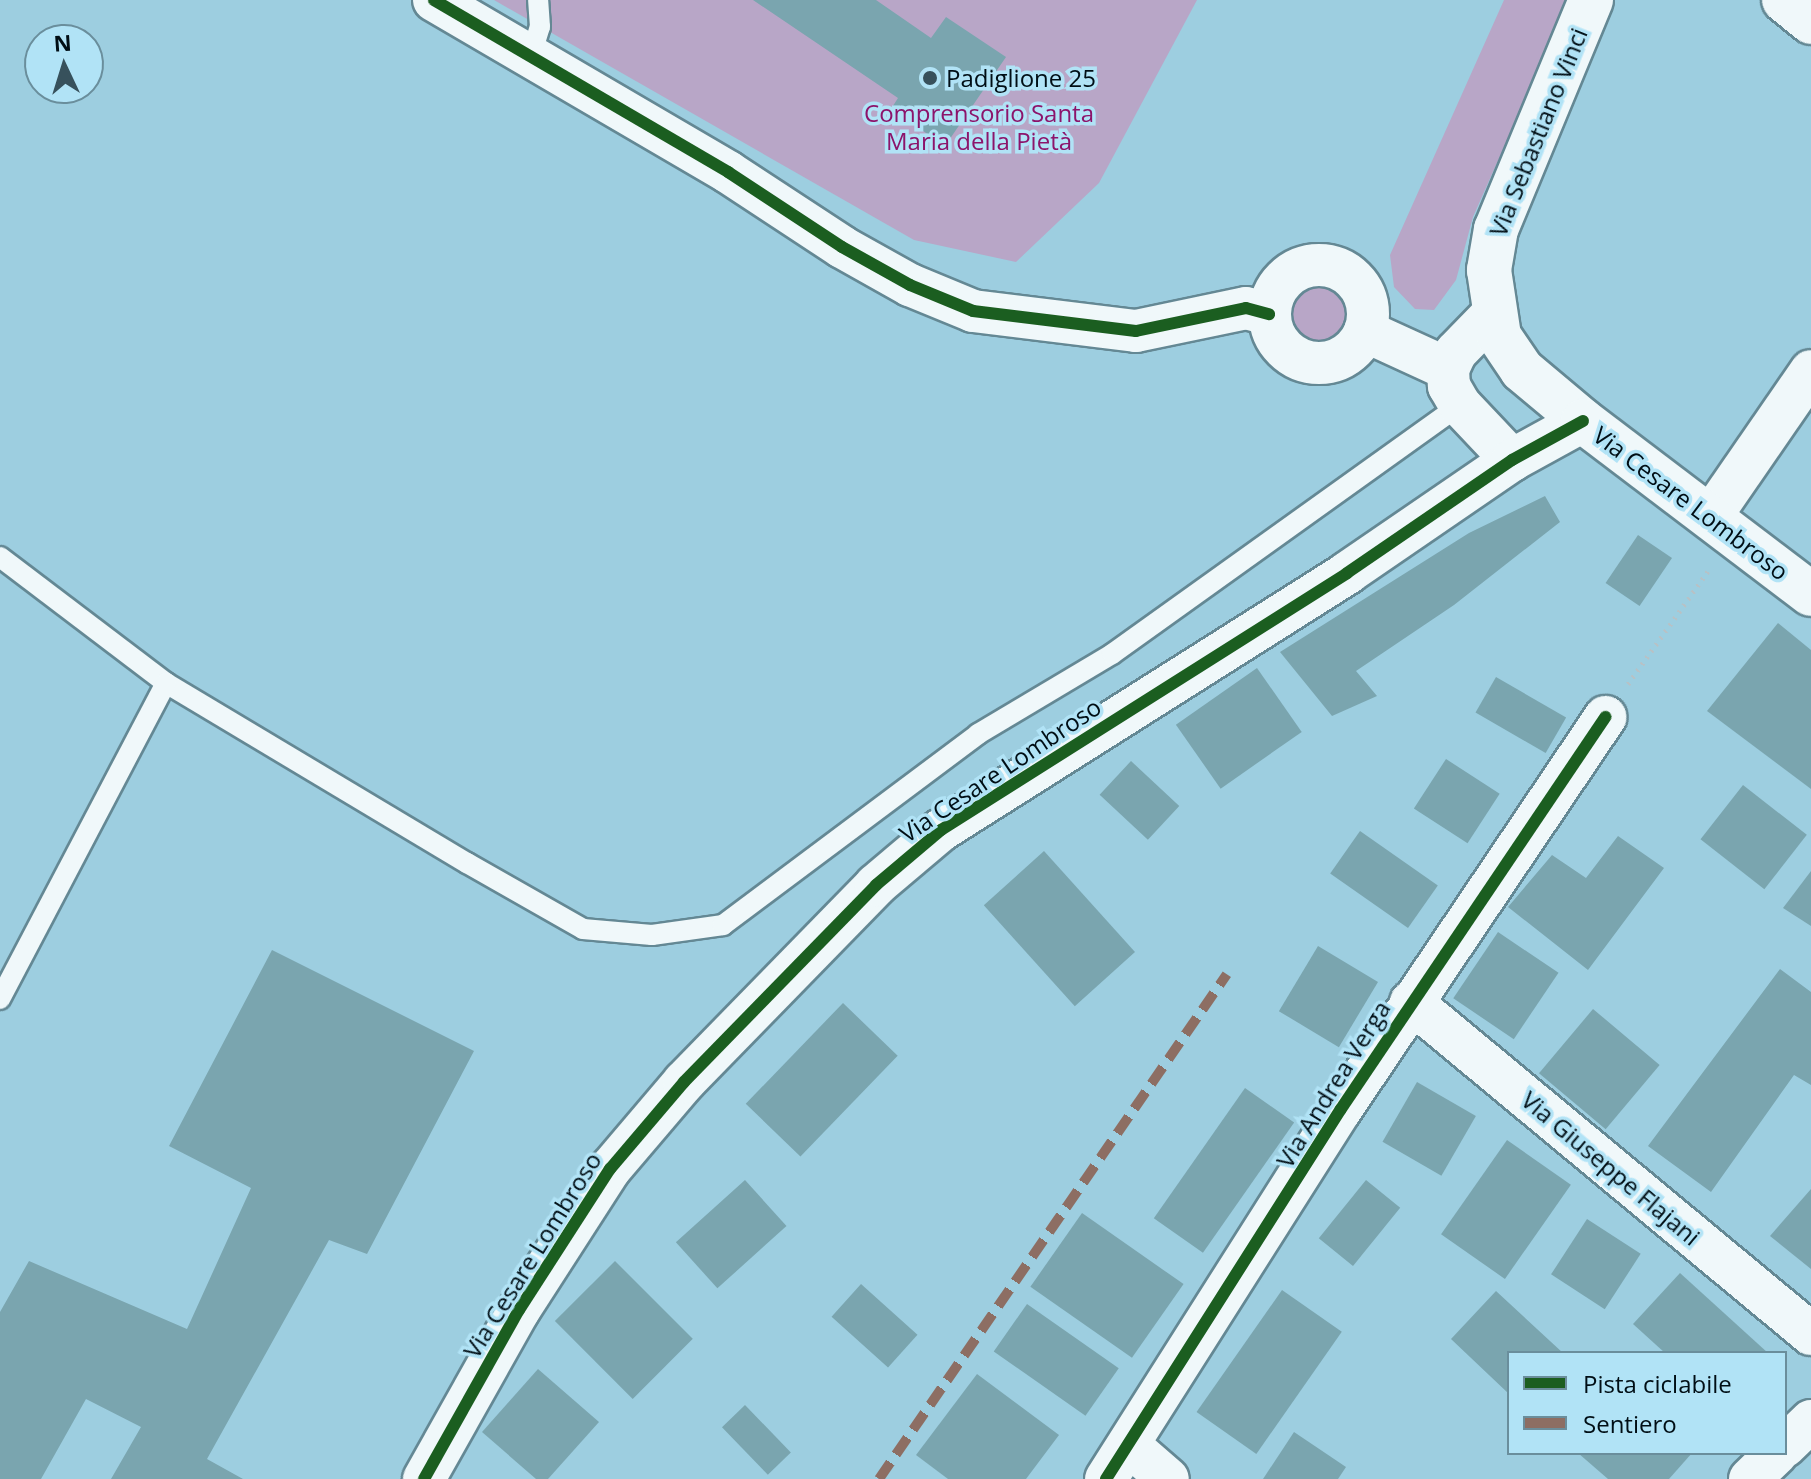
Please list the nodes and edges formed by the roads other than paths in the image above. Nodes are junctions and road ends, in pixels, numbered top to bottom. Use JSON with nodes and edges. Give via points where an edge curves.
{"nodes":[{"id":1,"x":434,"y":0,"type":"edge"},
{"id":2,"x":538,"y":0,"type":"edge"},
{"id":3,"x":1591,"y":0,"type":"edge"},
{"id":4,"x":1784,"y":0,"type":"edge"},
{"id":5,"x":1811,"y":22,"type":"edge"},
{"id":6,"x":530,"y":59,"type":"junction"},
{"id":7,"x":1269,"y":314,"type":"junction"},
{"id":8,"x":1493,"y":314,"type":"junction"},
{"id":9,"x":1365,"y":331,"type":"junction"},
{"id":10,"x":1811,"y":371,"type":"edge"},
{"id":11,"x":1454,"y":387,"type":"junction"},
{"id":12,"x":1583,"y":421,"type":"junction"},
{"id":13,"x":1512,"y":460,"type":"junction"},
{"id":14,"x":1722,"y":525,"type":"junction"},
{"id":15,"x":0,"y":557,"type":"edge"},
{"id":16,"x":1811,"y":594,"type":"edge"},
{"id":17,"x":166,"y":683,"type":"junction"},
{"id":18,"x":1605,"y":717,"type":"road end"},
{"id":19,"x":0,"y":999,"type":"edge"},
{"id":20,"x":1411,"y":1002,"type":"junction"},
{"id":21,"x":1811,"y":1334,"type":"edge"},
{"id":22,"x":1811,"y":1421,"type":"edge"},
{"id":23,"x":1787,"y":1444,"type":"edge"},
{"id":24,"x":1775,"y":1455,"type":"edge"},
{"id":25,"x":1118,"y":1463,"type":"edge"},
{"id":26,"x":424,"y":1479,"type":"edge"},
{"id":27,"x":1168,"y":1479,"type":"edge"},
{"id":28,"x":1750,"y":1479,"type":"edge"}],
"edges":[{"from":1,"to":6,"type":"street"},
{"from":2,"to":6,"type":"lane","via":[[540,27]]},
{"from":3,"to":8,"type":"street","name":"Via Sebastiano Vinci","via":[[1503,205],[1489,270]]},
{"from":4,"to":5,"type":"street"},
{"from":6,"to":7,"type":"street","via":[[728,172],[842,247],[910,285],[973,311],[1136,331],[1246,308]]},
{"from":7,"to":9,"type":"street","via":[[1282,347],[1312,363],[1348,354]]},
{"from":7,"to":9,"type":"street","via":[[1283,280],[1301,268],[1327,266],[1341,271],[1363,293]]},
{"from":8,"to":11,"type":"street","via":[[1456,352]]},
{"from":8,"to":12,"type":"street","name":"Via Sebastiano Vinci","via":[[1515,362]]},
{"from":9,"to":11,"type":"street"},
{"from":10,"to":14,"type":"street"},
{"from":11,"to":13,"type":"street"},
{"from":11,"to":17,"type":"lane","via":[[1112,654],[978,734],[723,925],[652,935],[583,929]]},
{"from":12,"to":13,"type":"street","name":"Via Cesare Lombroso"},
{"from":12,"to":14,"type":"street","name":"Via Cesare Lombroso"},
{"from":13,"to":26,"type":"street","name":"Via Cesare Lombroso","via":[[1347,573],[941,830],[876,885],[684,1082],[610,1169],[527,1296]]},
{"from":14,"to":16,"type":"street","name":"Via Cesare Lombroso"},
{"from":15,"to":17,"type":"lane"},
{"from":17,"to":19,"type":"lane"},
{"from":18,"to":20,"type":"street","name":"Via Andrea Verga"},
{"from":20,"to":21,"type":"street","name":"Via Giuseppe Flajani"},
{"from":20,"to":25,"type":"street","name":"Via Andrea Verga"},
{"from":22,"to":23,"type":"street"},
{"from":24,"to":28,"type":"street"},
{"from":25,"to":27,"type":"street"}]}
